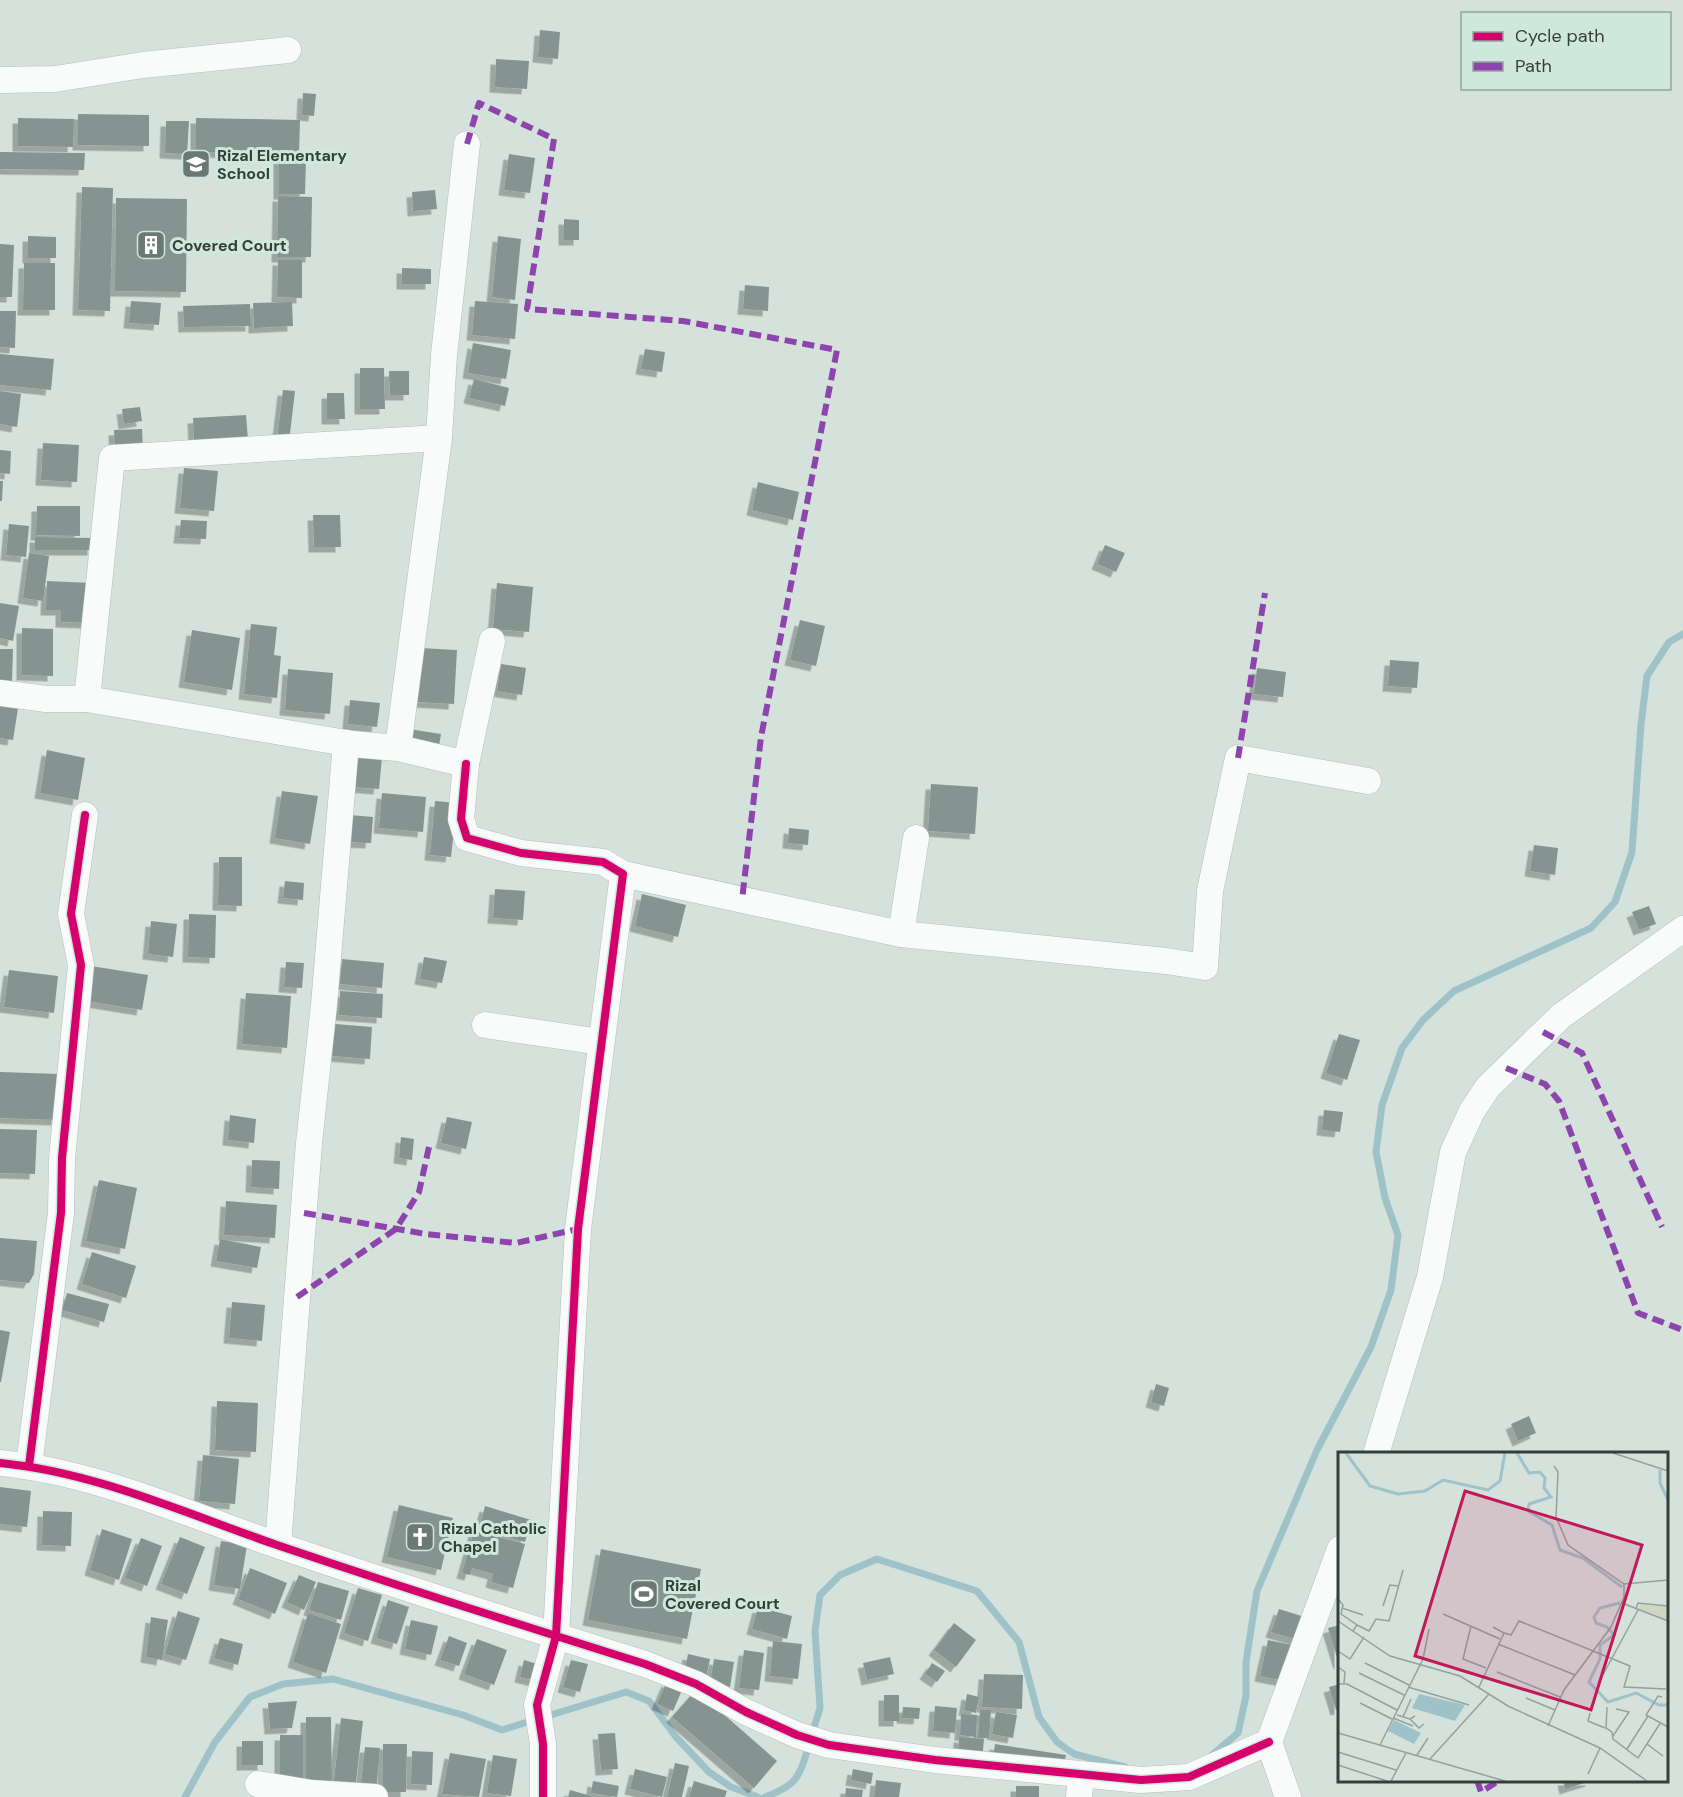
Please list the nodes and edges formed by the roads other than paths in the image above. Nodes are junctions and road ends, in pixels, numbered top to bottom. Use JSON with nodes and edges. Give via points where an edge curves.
{"nodes":[{"id":1,"x":288,"y":50,"type":"dead end"},
{"id":2,"x":0,"y":80,"type":"edge"},
{"id":3,"x":467,"y":144,"type":"dead end"},
{"id":4,"x":439,"y":438,"type":"junction"},
{"id":5,"x":492,"y":641,"type":"dead end"},
{"id":6,"x":0,"y":693,"type":"edge"},
{"id":7,"x":87,"y":699,"type":"junction"},
{"id":8,"x":346,"y":743,"type":"junction"},
{"id":9,"x":398,"y":748,"type":"junction"},
{"id":10,"x":466,"y":764,"type":"junction"},
{"id":11,"x":1368,"y":781,"type":"dead end"},
{"id":12,"x":85,"y":815,"type":"dead end"},
{"id":13,"x":916,"y":838,"type":"dead end"},
{"id":14,"x":622,"y":874,"type":"junction"},
{"id":15,"x":1683,"y":929,"type":"edge"},
{"id":16,"x":901,"y":934,"type":"junction"},
{"id":17,"x":485,"y":1025,"type":"dead end"},
{"id":18,"x":601,"y":1042,"type":"junction"},
{"id":19,"x":1377,"y":1452,"type":"edge"},
{"id":20,"x":0,"y":1463,"type":"edge"},
{"id":21,"x":29,"y":1466,"type":"junction"},
{"id":22,"x":278,"y":1545,"type":"junction"},
{"id":23,"x":1338,"y":1555,"type":"edge"},
{"id":24,"x":556,"y":1636,"type":"junction"},
{"id":25,"x":1269,"y":1742,"type":"junction"},
{"id":26,"x":258,"y":1784,"type":"dead end"},
{"id":27,"x":1080,"y":1786,"type":"edge"},
{"id":28,"x":310,"y":1795,"type":"edge"},
{"id":29,"x":375,"y":1797,"type":"edge"},
{"id":30,"x":543,"y":1797,"type":"edge"},
{"id":31,"x":1288,"y":1797,"type":"edge"}],
"edges":[{"from":1,"to":2,"type":"street","via":[[143,65],[55,79]]},
{"from":3,"to":4,"type":"street"},
{"from":4,"to":7,"type":"street","via":[[112,458]]},
{"from":4,"to":9,"type":"street"},
{"from":5,"to":10,"type":"street"},
{"from":6,"to":7,"type":"street"},
{"from":7,"to":8,"type":"street"},
{"from":8,"to":9,"type":"street"},
{"from":8,"to":22,"type":"street","via":[[309,1143]]},
{"from":9,"to":10,"type":"street"},
{"from":10,"to":14,"type":"street","via":[[461,819],[467,838],[521,853],[603,862]]},
{"from":11,"to":16,"type":"street","via":[[1238,758],[1210,891],[1205,967]]},
{"from":12,"to":21,"type":"street","via":[[71,914],[81,965],[62,1158],[61,1213]]},
{"from":13,"to":16,"type":"street"},
{"from":14,"to":16,"type":"street"},
{"from":14,"to":18,"type":"street"},
{"from":15,"to":19,"type":"street","via":[[1561,1016],[1488,1087],[1472,1111],[1453,1152],[1430,1277]]},
{"from":17,"to":18,"type":"street"},
{"from":18,"to":24,"type":"street","via":[[578,1229]]},
{"from":20,"to":21,"type":"street"},
{"from":21,"to":22,"type":"street","via":[[107,1486]]},
{"from":22,"to":24,"type":"street"},
{"from":23,"to":25,"type":"street"},
{"from":24,"to":27,"type":"street","via":[[696,1684],[746,1712],[829,1745]]},
{"from":24,"to":30,"type":"street","via":[[537,1705],[543,1744]]},
{"from":25,"to":27,"type":"street","via":[[1189,1777]]},
{"from":25,"to":31,"type":"street"},
{"from":26,"to":28,"type":"street"},
{"from":28,"to":29,"type":"street"}]}
